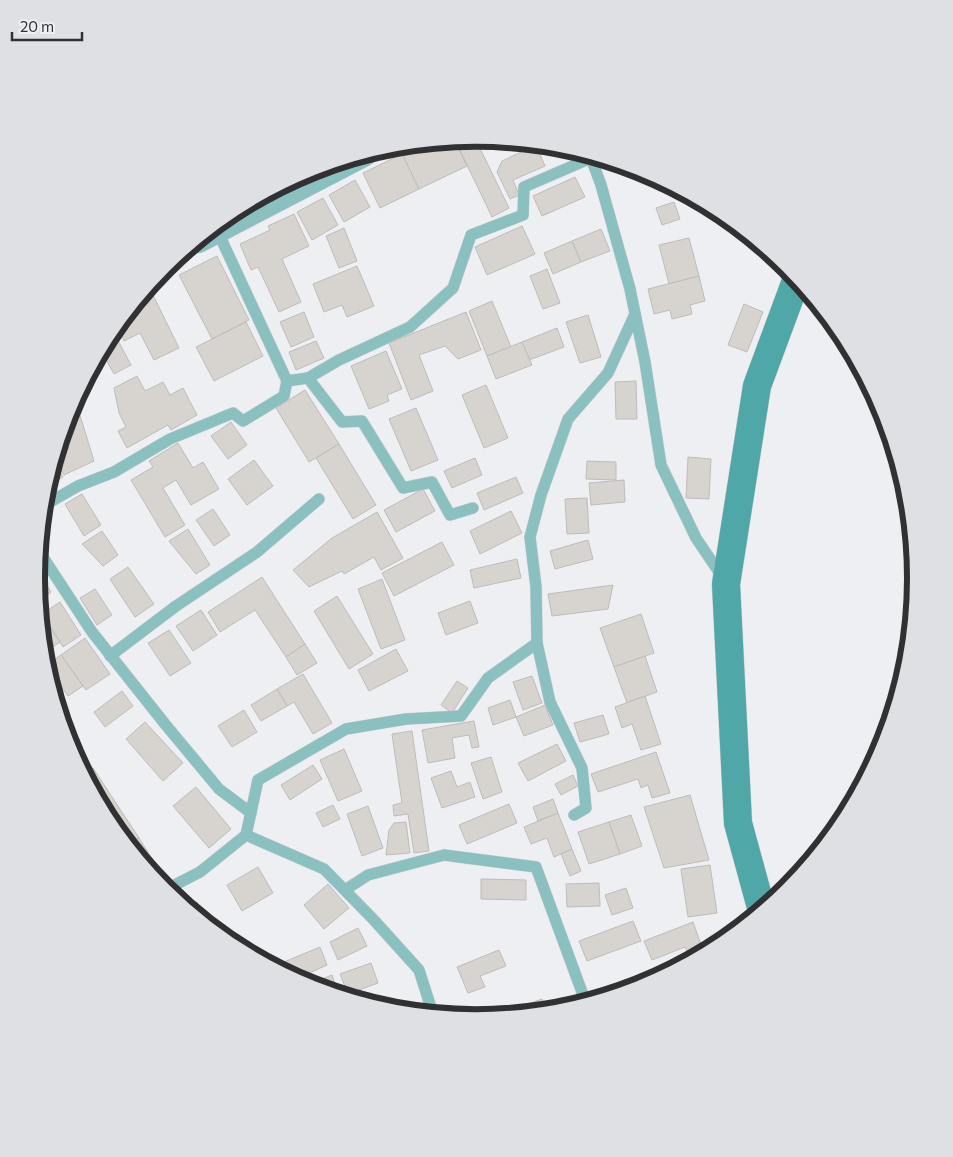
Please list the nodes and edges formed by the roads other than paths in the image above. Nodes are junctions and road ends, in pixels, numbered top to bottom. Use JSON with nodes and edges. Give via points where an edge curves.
{"nodes":[{"id":1,"x":583,"y":161,"type":"edge"},
{"id":2,"x":593,"y":164,"type":"edge"},
{"id":3,"x":325,"y":175,"type":"edge"},
{"id":4,"x":235,"y":222,"type":"edge"},
{"id":5,"x":209,"y":240,"type":"edge"},
{"id":6,"x":793,"y":285,"type":"edge"},
{"id":7,"x":635,"y":314,"type":"junction"},
{"id":8,"x":308,"y":378,"type":"junction"},
{"id":9,"x":287,"y":382,"type":"junction"},
{"id":10,"x":319,"y":499,"type":"dead end"},
{"id":11,"x":52,"y":501,"type":"edge"},
{"id":12,"x":473,"y":508,"type":"dead end"},
{"id":13,"x":46,"y":561,"type":"edge"},
{"id":14,"x":726,"y":584,"type":"junction"},
{"id":15,"x":537,"y":643,"type":"junction"},
{"id":16,"x":110,"y":656,"type":"junction"},
{"id":17,"x":250,"y":813,"type":"junction"},
{"id":18,"x":574,"y":815,"type":"dead end"},
{"id":19,"x":246,"y":835,"type":"junction"},
{"id":20,"x":173,"y":886,"type":"edge"},
{"id":21,"x":345,"y":890,"type":"junction"},
{"id":22,"x":760,"y":904,"type":"edge"},
{"id":23,"x":583,"y":996,"type":"edge"},
{"id":24,"x":431,"y":1007,"type":"edge"}],
"edges":[{"from":1,"to":8,"type":"lane","via":[[524,187],[523,215],[471,235],[453,288],[410,327]]},
{"from":2,"to":7,"type":"lane"},
{"from":3,"to":4,"type":"street"},
{"from":5,"to":9,"type":"lane"},
{"from":6,"to":14,"type":"street","via":[[757,386]]},
{"from":7,"to":14,"type":"lane","via":[[661,465],[696,538]]},
{"from":7,"to":15,"type":"lane","via":[[608,373],[568,419],[540,496],[530,537],[536,587]]},
{"from":8,"to":9,"type":"lane"},
{"from":8,"to":12,"type":"lane","via":[[342,422],[362,420],[403,488],[432,482],[450,515]]},
{"from":9,"to":11,"type":"lane","via":[[284,396],[243,421],[233,413],[170,439],[114,472]]},
{"from":10,"to":16,"type":"lane","via":[[257,552],[176,606]]},
{"from":13,"to":16,"type":"lane"},
{"from":14,"to":22,"type":"street","via":[[738,823]]},
{"from":15,"to":17,"type":"lane","via":[[488,678],[462,716],[406,719],[346,729],[258,780]]},
{"from":15,"to":18,"type":"lane","via":[[550,702],[582,768],[586,808]]},
{"from":16,"to":17,"type":"lane","via":[[219,788]]},
{"from":17,"to":19,"type":"lane"},
{"from":19,"to":20,"type":"lane","via":[[200,872]]},
{"from":19,"to":21,"type":"lane","via":[[324,869]]},
{"from":21,"to":23,"type":"lane","via":[[368,875],[444,855],[536,867]]},
{"from":21,"to":24,"type":"lane","via":[[419,970]]}]}
